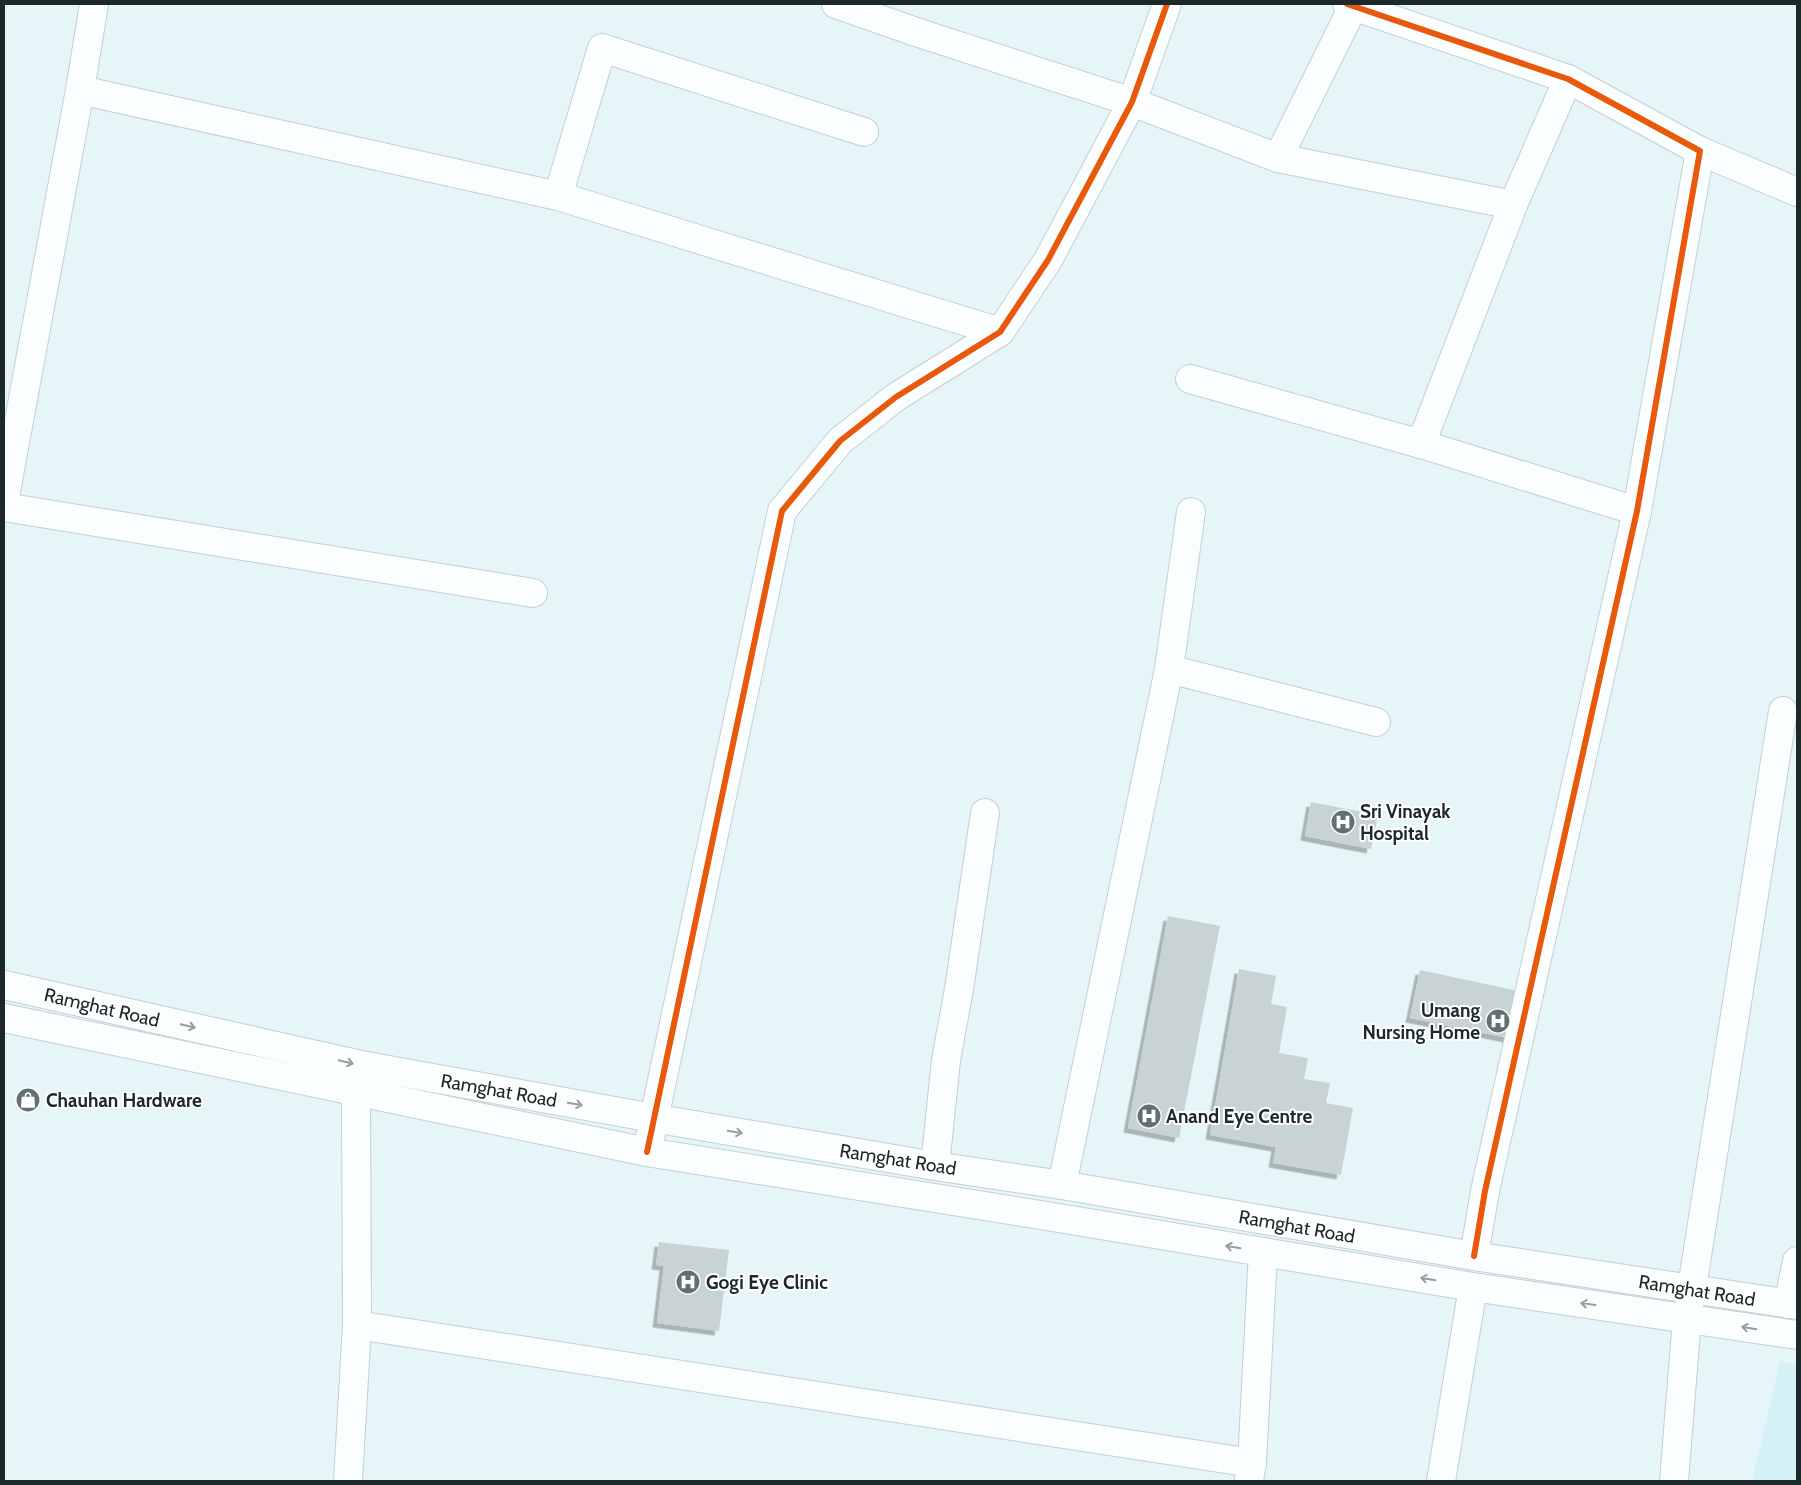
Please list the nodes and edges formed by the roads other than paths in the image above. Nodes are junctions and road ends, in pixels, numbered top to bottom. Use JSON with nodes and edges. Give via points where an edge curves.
{"nodes":[{"id":1,"x":94,"y":4,"type":"edge"},
{"id":2,"x":836,"y":4,"type":"edge"},
{"id":3,"x":1167,"y":4,"type":"edge"},
{"id":4,"x":1350,"y":5,"type":"edge"},
{"id":5,"x":1568,"y":79,"type":"junction"},
{"id":6,"x":80,"y":90,"type":"junction"},
{"id":7,"x":1132,"y":102,"type":"junction"},
{"id":8,"x":864,"y":132,"type":"dead end"},
{"id":9,"x":1700,"y":151,"type":"junction"},
{"id":10,"x":1278,"y":158,"type":"junction"},
{"id":11,"x":1797,"y":192,"type":"edge"},
{"id":12,"x":558,"y":196,"type":"junction"},
{"id":13,"x":1512,"y":205,"type":"junction"},
{"id":14,"x":1000,"y":332,"type":"junction"},
{"id":15,"x":1190,"y":379,"type":"dead end"},
{"id":16,"x":1421,"y":444,"type":"junction"},
{"id":17,"x":4,"y":502,"type":"edge"},
{"id":18,"x":4,"y":506,"type":"edge"},
{"id":19,"x":1638,"y":511,"type":"junction"},
{"id":20,"x":1191,"y":512,"type":"dead end"},
{"id":21,"x":533,"y":593,"type":"dead end"},
{"id":22,"x":1169,"y":670,"type":"junction"},
{"id":23,"x":1783,"y":711,"type":"dead end"},
{"id":24,"x":1376,"y":722,"type":"dead end"},
{"id":25,"x":985,"y":813,"type":"dead end"},
{"id":26,"x":4,"y":985,"type":"edge"},
{"id":27,"x":4,"y":1018,"type":"edge"},
{"id":28,"x":356,"y":1091,"type":"junction"},
{"id":29,"x":653,"y":1118,"type":"junction"},
{"id":30,"x":647,"y":1152,"type":"junction"},
{"id":31,"x":935,"y":1166,"type":"junction"},
{"id":32,"x":1062,"y":1185,"type":"junction"},
{"id":33,"x":1263,"y":1252,"type":"junction"},
{"id":34,"x":1474,"y":1256,"type":"junction"},
{"id":35,"x":1797,"y":1261,"type":"edge"},
{"id":36,"x":1473,"y":1287,"type":"junction"},
{"id":37,"x":1692,"y":1289,"type":"junction"},
{"id":38,"x":1793,"y":1304,"type":"edge"},
{"id":39,"x":1688,"y":1319,"type":"junction"},
{"id":40,"x":357,"y":1325,"type":"junction"},
{"id":41,"x":1797,"y":1335,"type":"edge"},
{"id":42,"x":1250,"y":1472,"type":"edge"},
{"id":43,"x":348,"y":1481,"type":"edge"},
{"id":44,"x":1441,"y":1481,"type":"edge"},
{"id":45,"x":1674,"y":1481,"type":"edge"}],
"edges":[{"from":1,"to":6,"type":"street"},
{"from":2,"to":7,"type":"street"},
{"from":3,"to":7,"type":"street"},
{"from":4,"to":5,"type":"street"},
{"from":4,"to":10,"type":"street"},
{"from":5,"to":9,"type":"street"},
{"from":5,"to":13,"type":"street"},
{"from":6,"to":12,"type":"street"},
{"from":6,"to":17,"type":"street"},
{"from":7,"to":10,"type":"street"},
{"from":7,"to":14,"type":"street","via":[[1048,260]]},
{"from":8,"to":12,"type":"street","via":[[602,48]]},
{"from":9,"to":11,"type":"street"},
{"from":9,"to":19,"type":"street"},
{"from":10,"to":13,"type":"street"},
{"from":12,"to":14,"type":"street"},
{"from":13,"to":16,"type":"street"},
{"from":14,"to":29,"type":"street","via":[[896,398],[840,441],[782,512]]},
{"from":15,"to":16,"type":"street"},
{"from":16,"to":19,"type":"street"},
{"from":18,"to":21,"type":"street"},
{"from":19,"to":34,"type":"street"},
{"from":20,"to":22,"type":"street"},
{"from":22,"to":24,"type":"street"},
{"from":22,"to":32,"type":"street"},
{"from":23,"to":37,"type":"street"},
{"from":25,"to":31,"type":"street","via":[[946,1060]]},
{"from":26,"to":29,"type":"street","name":"Ramghat Road","one_way":true,"via":[[361,1065]]},
{"from":27,"to":28,"type":"street","name":"Ramghat Road"},
{"from":28,"to":30,"type":"street","name":"Ramghat Road"},
{"from":28,"to":40,"type":"street"},
{"from":29,"to":30,"type":"street"},
{"from":29,"to":31,"type":"street","name":"Ramghat Road","one_way":true},
{"from":33,"to":30,"type":"street","name":"Ramghat Road","one_way":true},
{"from":31,"to":32,"type":"street","name":"Ramghat Road"},
{"from":32,"to":34,"type":"street","name":"Ramghat Road"},
{"from":36,"to":33,"type":"street","name":"Ramghat Road","one_way":true},
{"from":33,"to":42,"type":"street"},
{"from":34,"to":37,"type":"street","name":"Ramghat Road"},
{"from":35,"to":38,"type":"street"},
{"from":39,"to":36,"type":"street","name":"Ramghat Road","one_way":true},
{"from":36,"to":44,"type":"street"},
{"from":37,"to":38,"type":"street","name":"Ramghat Road"},
{"from":37,"to":39,"type":"street"},
{"from":41,"to":39,"type":"street","name":"Ramghat Road","one_way":true},
{"from":39,"to":45,"type":"street"},
{"from":40,"to":42,"type":"street"},
{"from":40,"to":43,"type":"street"}]}
